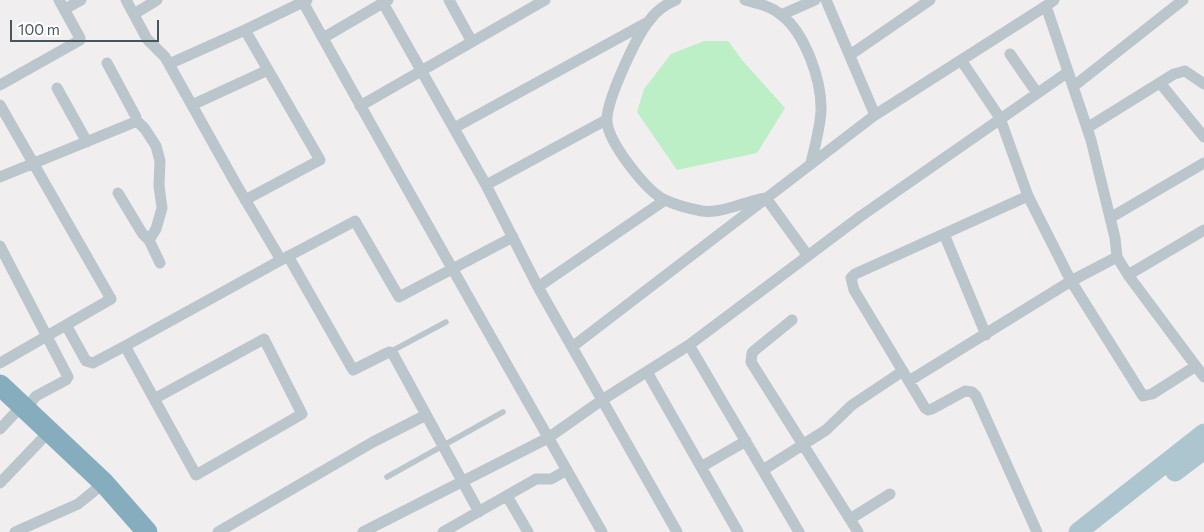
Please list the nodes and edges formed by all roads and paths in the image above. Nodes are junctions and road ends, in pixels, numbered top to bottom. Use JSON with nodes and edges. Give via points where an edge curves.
{"nodes":[{"id":1,"x":81,"y":0,"type":"edge"},
{"id":2,"x":126,"y":0,"type":"edge"},
{"id":3,"x":157,"y":0,"type":"edge"},
{"id":4,"x":449,"y":0,"type":"edge"},
{"id":5,"x":545,"y":0,"type":"edge"},
{"id":6,"x":745,"y":0,"type":"edge"},
{"id":7,"x":814,"y":0,"type":"edge"},
{"id":8,"x":826,"y":0,"type":"edge"},
{"id":9,"x":930,"y":0,"type":"edge"},
{"id":10,"x":1183,"y":0,"type":"edge"},
{"id":11,"x":305,"y":1,"type":"edge"},
{"id":12,"x":386,"y":2,"type":"edge"},
{"id":13,"x":668,"y":2,"type":"edge"},
{"id":14,"x":1050,"y":3,"type":"edge"},
{"id":15,"x":62,"y":4,"type":"edge"},
{"id":16,"x":134,"y":14,"type":"junction"},
{"id":17,"x":781,"y":15,"type":"junction"},
{"id":18,"x":648,"y":22,"type":"junction"},
{"id":19,"x":245,"y":30,"type":"junction"},
{"id":20,"x":323,"y":38,"type":"junction"},
{"id":21,"x":472,"y":42,"type":"junction"},
{"id":22,"x":1010,"y":54,"type":"dead end"},
{"id":23,"x":850,"y":55,"type":"junction"},
{"id":24,"x":961,"y":60,"type":"junction"},
{"id":25,"x":107,"y":63,"type":"dead end"},
{"id":26,"x":169,"y":64,"type":"junction"},
{"id":27,"x":268,"y":70,"type":"junction"},
{"id":28,"x":422,"y":71,"type":"junction"},
{"id":29,"x":1068,"y":72,"type":"junction"},
{"id":30,"x":1160,"y":83,"type":"junction"},
{"id":31,"x":1204,"y":84,"type":"edge"},
{"id":32,"x":0,"y":85,"type":"edge"},
{"id":33,"x":1074,"y":86,"type":"junction"},
{"id":34,"x":58,"y":88,"type":"dead end"},
{"id":35,"x":1036,"y":93,"type":"junction"},
{"id":36,"x":0,"y":105,"type":"edge"},
{"id":37,"x":192,"y":105,"type":"junction"},
{"id":38,"x":360,"y":106,"type":"junction"},
{"id":39,"x":875,"y":115,"type":"junction"},
{"id":40,"x":1000,"y":118,"type":"junction"},
{"id":41,"x":136,"y":120,"type":"junction"},
{"id":42,"x":606,"y":120,"type":"junction"},
{"id":43,"x":454,"y":128,"type":"junction"},
{"id":44,"x":1087,"y":128,"type":"junction"},
{"id":45,"x":1204,"y":137,"type":"edge"},
{"id":46,"x":87,"y":142,"type":"junction"},
{"id":47,"x":1204,"y":163,"type":"edge"},
{"id":48,"x":33,"y":164,"type":"junction"},
{"id":49,"x":811,"y":164,"type":"junction"},
{"id":50,"x":0,"y":177,"type":"edge"},
{"id":51,"x":486,"y":185,"type":"junction"},
{"id":52,"x":118,"y":193,"type":"dead end"},
{"id":53,"x":1028,"y":196,"type":"junction"},
{"id":54,"x":766,"y":198,"type":"junction"},
{"id":55,"x":245,"y":200,"type":"junction"},
{"id":56,"x":665,"y":200,"type":"junction"},
{"id":57,"x":1110,"y":218,"type":"junction"},
{"id":58,"x":1204,"y":230,"type":"edge"},
{"id":59,"x":944,"y":234,"type":"junction"},
{"id":60,"x":514,"y":237,"type":"junction"},
{"id":61,"x":149,"y":240,"type":"junction"},
{"id":62,"x":0,"y":246,"type":"edge"},
{"id":63,"x":808,"y":256,"type":"junction"},
{"id":64,"x":1117,"y":257,"type":"junction"},
{"id":65,"x":285,"y":258,"type":"junction"},
{"id":66,"x":160,"y":263,"type":"dead end"},
{"id":67,"x":451,"y":269,"type":"junction"},
{"id":68,"x":1128,"y":275,"type":"junction"},
{"id":69,"x":1071,"y":281,"type":"junction"},
{"id":70,"x":538,"y":287,"type":"junction"},
{"id":71,"x":792,"y":320,"type":"dead end"},
{"id":72,"x":446,"y":322,"type":"dead end"},
{"id":73,"x":66,"y":325,"type":"junction"},
{"id":74,"x":986,"y":335,"type":"junction"},
{"id":75,"x":47,"y":336,"type":"junction"},
{"id":76,"x":689,"y":345,"type":"junction"},
{"id":77,"x":125,"y":346,"type":"junction"},
{"id":78,"x":572,"y":347,"type":"junction"},
{"id":79,"x":390,"y":352,"type":"junction"},
{"id":80,"x":0,"y":363,"type":"edge"},
{"id":81,"x":1196,"y":366,"type":"junction"},
{"id":82,"x":903,"y":370,"type":"junction"},
{"id":83,"x":647,"y":372,"type":"junction"},
{"id":84,"x":1204,"y":377,"type":"edge"},
{"id":85,"x":909,"y":381,"type":"junction"},
{"id":86,"x":0,"y":385,"type":"edge"},
{"id":87,"x":154,"y":399,"type":"junction"},
{"id":88,"x":602,"y":400,"type":"junction"},
{"id":89,"x":14,"y":407,"type":"edge"},
{"id":90,"x":503,"y":412,"type":"dead end"},
{"id":91,"x":426,"y":415,"type":"junction"},
{"id":92,"x":0,"y":429,"type":"edge"},
{"id":93,"x":1204,"y":433,"type":"edge"},
{"id":94,"x":42,"y":438,"type":"junction"},
{"id":95,"x":548,"y":438,"type":"junction"},
{"id":96,"x":746,"y":441,"type":"junction"},
{"id":97,"x":803,"y":446,"type":"junction"},
{"id":98,"x":443,"y":447,"type":"junction"},
{"id":99,"x":1204,"y":450,"type":"edge"},
{"id":100,"x":701,"y":467,"type":"junction"},
{"id":101,"x":567,"y":470,"type":"junction"},
{"id":102,"x":763,"y":470,"type":"junction"},
{"id":103,"x":387,"y":477,"type":"dead end"},
{"id":104,"x":462,"y":481,"type":"junction"},
{"id":105,"x":0,"y":482,"type":"edge"},
{"id":106,"x":101,"y":486,"type":"junction"},
{"id":107,"x":890,"y":494,"type":"dead end"},
{"id":108,"x":506,"y":496,"type":"junction"},
{"id":109,"x":479,"y":512,"type":"junction"},
{"id":110,"x":850,"y":519,"type":"junction"},
{"id":111,"x":1091,"y":530,"type":"edge"},
{"id":112,"x":22,"y":531,"type":"edge"},
{"id":113,"x":449,"y":531,"type":"edge"},
{"id":114,"x":136,"y":532,"type":"edge"},
{"id":115,"x":148,"y":532,"type":"edge"},
{"id":116,"x":218,"y":532,"type":"edge"},
{"id":117,"x":363,"y":532,"type":"edge"},
{"id":118,"x":528,"y":532,"type":"edge"},
{"id":119,"x":602,"y":532,"type":"edge"},
{"id":120,"x":677,"y":532,"type":"edge"},
{"id":121,"x":738,"y":532,"type":"edge"},
{"id":122,"x":799,"y":532,"type":"edge"},
{"id":123,"x":858,"y":532,"type":"edge"},
{"id":124,"x":1036,"y":532,"type":"edge"}],
"edges":[{"from":1,"to":15,"type":"street"},
{"from":2,"to":16,"type":"street"},
{"from":3,"to":16,"type":"street"},
{"from":4,"to":21,"type":"street"},
{"from":5,"to":21,"type":"street"},
{"from":6,"to":17,"type":"street"},
{"from":7,"to":17,"type":"street"},
{"from":8,"to":23,"type":"street"},
{"from":9,"to":23,"type":"street"},
{"from":10,"to":33,"type":"street"},
{"from":11,"to":19,"type":"street"},
{"from":11,"to":20,"type":"street"},
{"from":12,"to":20,"type":"street"},
{"from":12,"to":28,"type":"street"},
{"from":13,"to":18,"type":"street"},
{"from":14,"to":24,"type":"street"},
{"from":14,"to":29,"type":"street"},
{"from":15,"to":32,"type":"street","via":[[80,40]]},
{"from":16,"to":26,"type":"street","via":[[147,39]]},
{"from":17,"to":49,"type":"street","via":[[801,40],[816,77],[821,110]]},
{"from":18,"to":42,"type":"street","via":[[622,72]]},
{"from":18,"to":43,"type":"street"},
{"from":19,"to":26,"type":"street"},
{"from":19,"to":27,"type":"street"},
{"from":20,"to":38,"type":"street"},
{"from":21,"to":28,"type":"street"},
{"from":22,"to":35,"type":"street"},
{"from":23,"to":39,"type":"street"},
{"from":24,"to":39,"type":"street"},
{"from":24,"to":40,"type":"street"},
{"from":25,"to":41,"type":"street"},
{"from":26,"to":37,"type":"street"},
{"from":27,"to":37,"type":"street"},
{"from":27,"to":55,"type":"street","via":[[320,160]]},
{"from":28,"to":38,"type":"street"},
{"from":28,"to":43,"type":"street"},
{"from":29,"to":33,"type":"street"},
{"from":29,"to":35,"type":"street"},
{"from":30,"to":31,"type":"street","via":[[1174,74],[1185,72]]},
{"from":30,"to":44,"type":"street"},
{"from":30,"to":45,"type":"street"},
{"from":33,"to":44,"type":"street"},
{"from":34,"to":46,"type":"street"},
{"from":35,"to":40,"type":"street"},
{"from":36,"to":48,"type":"street"},
{"from":37,"to":55,"type":"street"},
{"from":38,"to":67,"type":"street"},
{"from":39,"to":49,"type":"street"},
{"from":40,"to":53,"type":"street"},
{"from":40,"to":63,"type":"street"},
{"from":41,"to":46,"type":"street"},
{"from":41,"to":61,"type":"street","via":[[156,146],[160,161],[162,208]]},
{"from":42,"to":51,"type":"street"},
{"from":42,"to":56,"type":"street","via":[[619,152],[647,185]]},
{"from":43,"to":51,"type":"street"},
{"from":44,"to":57,"type":"street"},
{"from":46,"to":48,"type":"street"},
{"from":47,"to":57,"type":"street"},
{"from":48,"to":50,"type":"street"},
{"from":48,"to":73,"type":"street","via":[[111,299]]},
{"from":49,"to":54,"type":"street"},
{"from":51,"to":60,"type":"street"},
{"from":52,"to":61,"type":"street"},
{"from":53,"to":59,"type":"street"},
{"from":53,"to":69,"type":"street"},
{"from":54,"to":56,"type":"street","via":[[711,211]]},
{"from":54,"to":63,"type":"street"},
{"from":54,"to":78,"type":"street"},
{"from":55,"to":65,"type":"street"},
{"from":56,"to":70,"type":"street"},
{"from":57,"to":64,"type":"street"},
{"from":58,"to":68,"type":"street"},
{"from":59,"to":74,"type":"street"},
{"from":59,"to":82,"type":"street","via":[[851,278],[854,290]]},
{"from":60,"to":67,"type":"street"},
{"from":60,"to":70,"type":"street"},
{"from":61,"to":66,"type":"street"},
{"from":62,"to":75,"type":"street"},
{"from":63,"to":76,"type":"street"},
{"from":64,"to":68,"type":"street"},
{"from":64,"to":69,"type":"street"},
{"from":65,"to":67,"type":"street","via":[[355,221],[399,297]]},
{"from":65,"to":77,"type":"street"},
{"from":65,"to":79,"type":"street","via":[[353,370]]},
{"from":67,"to":95,"type":"street"},
{"from":68,"to":81,"type":"street"},
{"from":69,"to":74,"type":"street"},
{"from":69,"to":81,"type":"street","via":[[1143,396],[1152,394]]},
{"from":70,"to":78,"type":"street"},
{"from":71,"to":97,"type":"street","via":[[755,350],[750,359]]},
{"from":72,"to":79,"type":"lane"},
{"from":73,"to":75,"type":"street"},
{"from":73,"to":77,"type":"street","via":[[89,363]]},
{"from":74,"to":85,"type":"street"},
{"from":75,"to":80,"type":"street"},
{"from":75,"to":89,"type":"street","via":[[67,379]]},
{"from":76,"to":83,"type":"street"},
{"from":76,"to":96,"type":"street"},
{"from":77,"to":87,"type":"street"},
{"from":78,"to":88,"type":"street"},
{"from":79,"to":91,"type":"street"},
{"from":81,"to":84,"type":"street"},
{"from":82,"to":85,"type":"street"},
{"from":82,"to":97,"type":"street","via":[[852,405]]},
{"from":83,"to":88,"type":"street"},
{"from":83,"to":100,"type":"street"},
{"from":85,"to":124,"type":"street","via":[[928,410],[965,391],[976,396]]},
{"from":86,"to":89,"type":"highway"},
{"from":87,"to":87,"type":"street","via":[[196,475],[302,414],[264,339]]},
{"from":88,"to":95,"type":"street"},
{"from":88,"to":120,"type":"street"},
{"from":89,"to":92,"type":"street"},
{"from":89,"to":94,"type":"highway"},
{"from":89,"to":106,"type":"highway"},
{"from":90,"to":98,"type":"lane"},
{"from":91,"to":98,"type":"street"},
{"from":91,"to":116,"type":"street"},
{"from":93,"to":111,"type":"main road"},
{"from":94,"to":105,"type":"street"},
{"from":94,"to":106,"type":"highway"},
{"from":95,"to":101,"type":"street"},
{"from":95,"to":104,"type":"street"},
{"from":96,"to":100,"type":"street"},
{"from":96,"to":102,"type":"street"},
{"from":97,"to":102,"type":"street"},
{"from":97,"to":110,"type":"street"},
{"from":98,"to":103,"type":"lane"},
{"from":98,"to":104,"type":"street"},
{"from":99,"to":111,"type":"main road"},
{"from":100,"to":121,"type":"street"},
{"from":101,"to":108,"type":"street","via":[[551,479],[536,479]]},
{"from":101,"to":119,"type":"street"},
{"from":102,"to":122,"type":"street"},
{"from":104,"to":109,"type":"street"},
{"from":104,"to":117,"type":"street"},
{"from":106,"to":112,"type":"street","via":[[78,504]]},
{"from":106,"to":114,"type":"highway"},
{"from":106,"to":115,"type":"highway"},
{"from":107,"to":110,"type":"street"},
{"from":108,"to":109,"type":"street"},
{"from":108,"to":118,"type":"street"},
{"from":109,"to":113,"type":"street"},
{"from":110,"to":123,"type":"street"}]}
